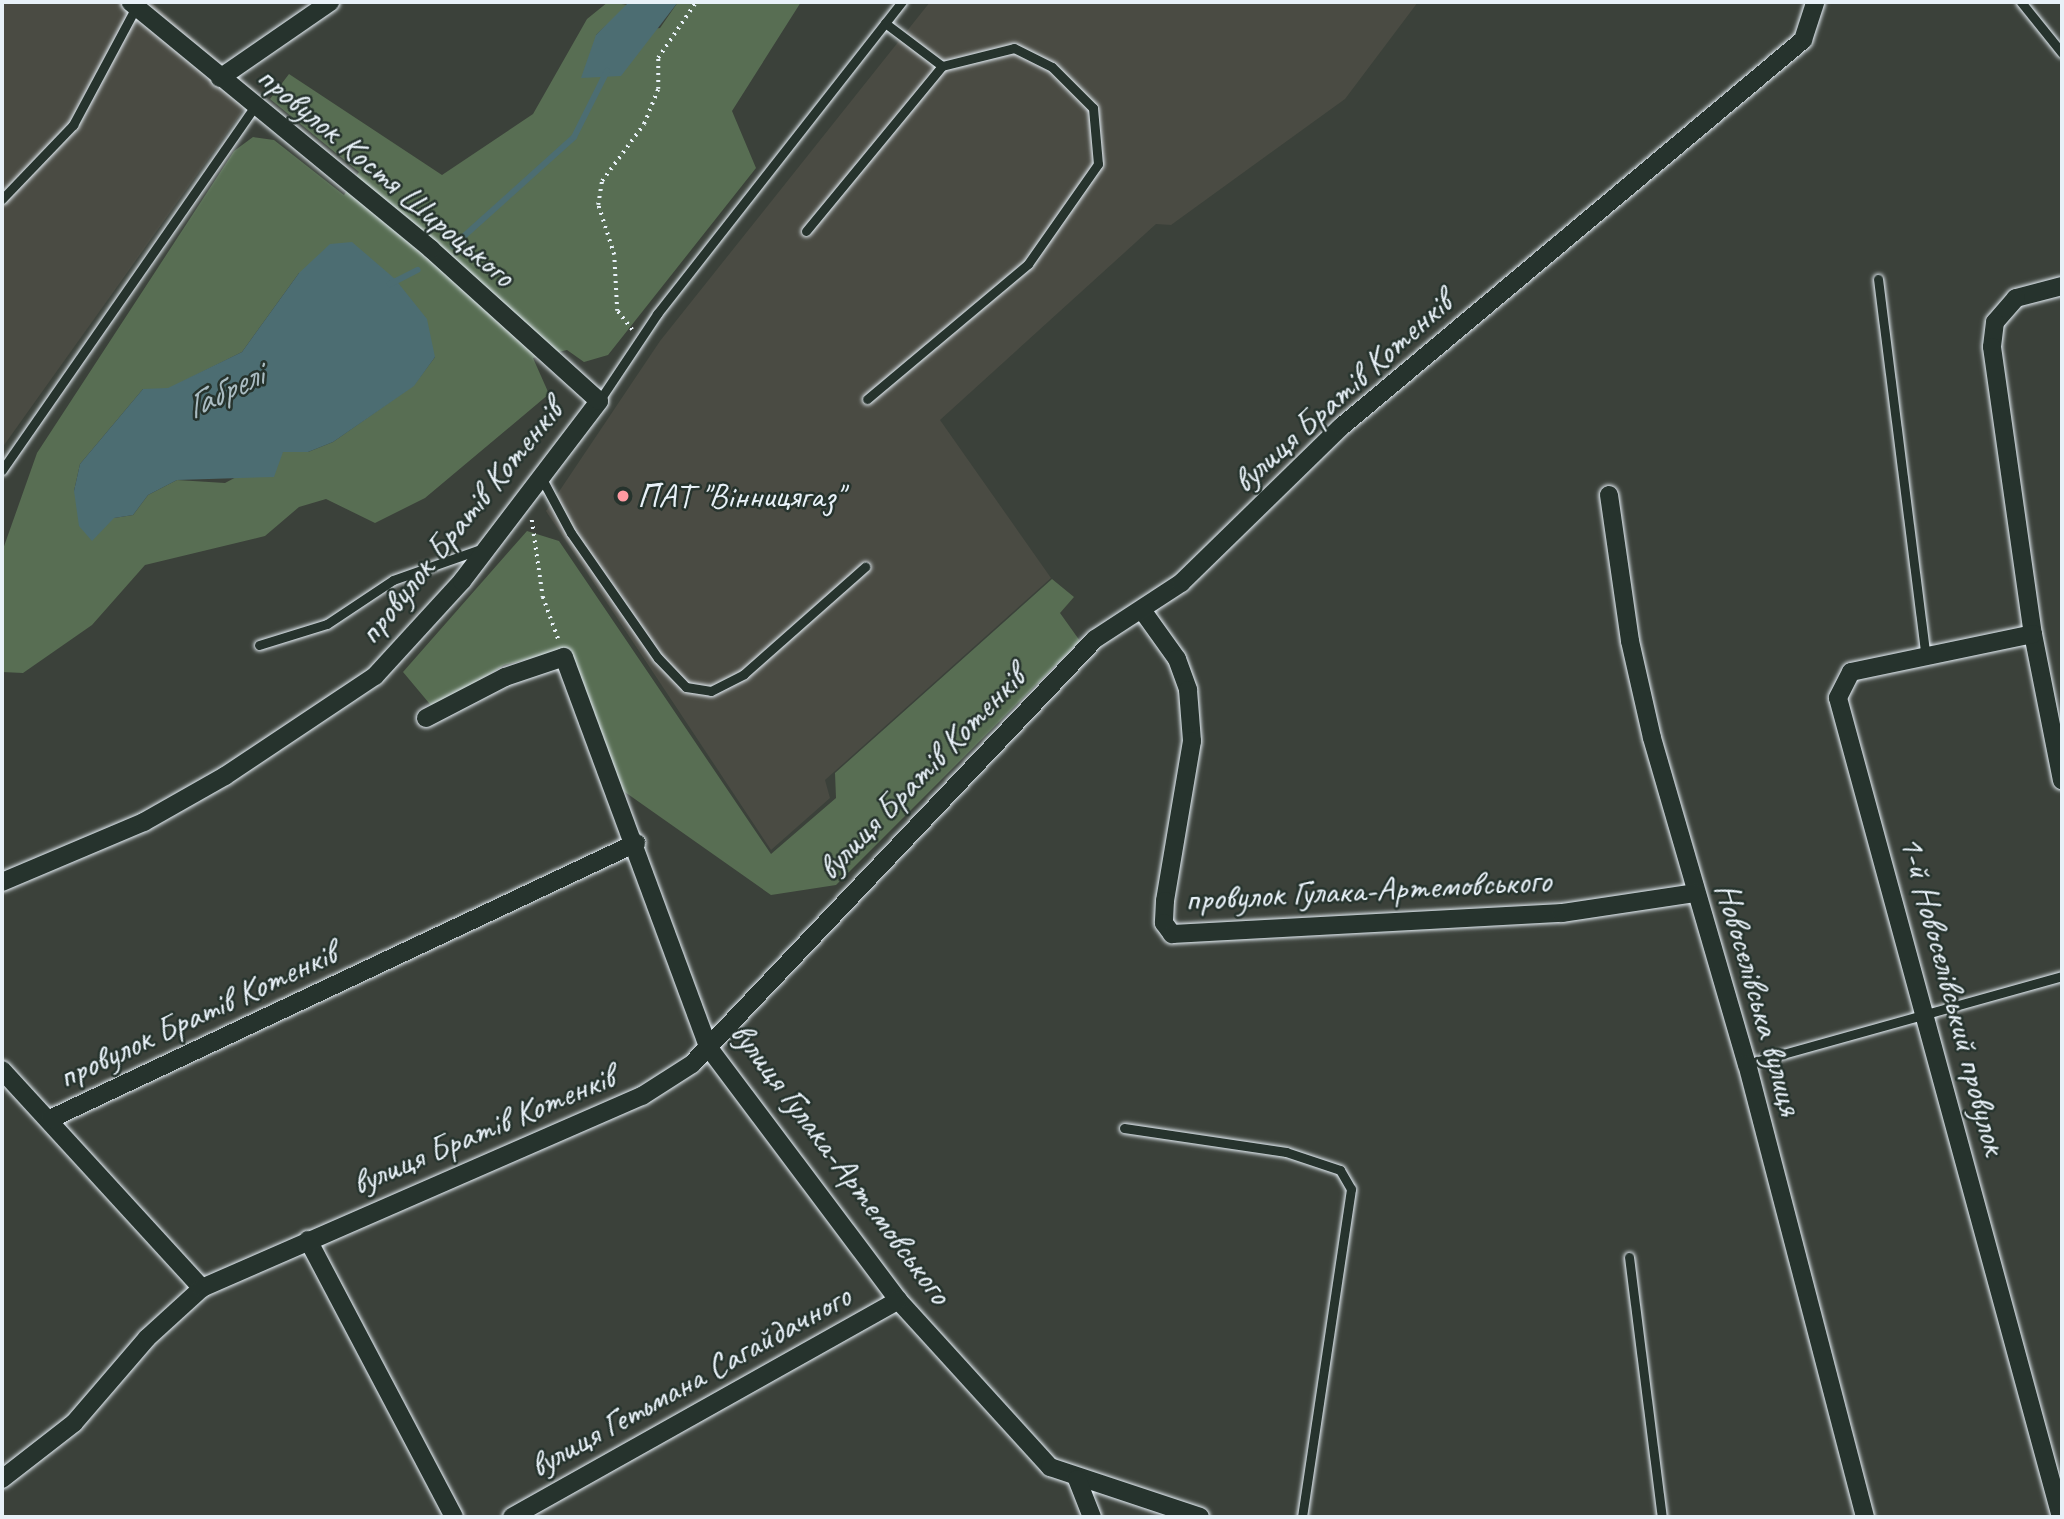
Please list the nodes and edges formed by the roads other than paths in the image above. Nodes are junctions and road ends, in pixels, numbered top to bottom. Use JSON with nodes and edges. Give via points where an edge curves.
{"nodes":[{"id":1,"x":330,"y":2,"type":"edge"},
{"id":2,"x":902,"y":2,"type":"edge"},
{"id":3,"x":1815,"y":2,"type":"edge"},
{"id":4,"x":2021,"y":2,"type":"edge"},
{"id":5,"x":133,"y":4,"type":"edge"},
{"id":6,"x":885,"y":23,"type":"junction"},
{"id":7,"x":2062,"y":53,"type":"edge"},
{"id":8,"x":942,"y":66,"type":"junction"},
{"id":9,"x":220,"y":78,"type":"junction"},
{"id":10,"x":254,"y":107,"type":"junction"},
{"id":11,"x":2,"y":199,"type":"edge"},
{"id":12,"x":806,"y":232,"type":"dead end"},
{"id":13,"x":1878,"y":279,"type":"dead end"},
{"id":14,"x":2062,"y":286,"type":"edge"},
{"id":15,"x":866,"y":399,"type":"dead end"},
{"id":16,"x":599,"y":401,"type":"junction"},
{"id":17,"x":2,"y":470,"type":"edge"},
{"id":18,"x":542,"y":479,"type":"junction"},
{"id":19,"x":1609,"y":495,"type":"dead end"},
{"id":20,"x":490,"y":546,"type":"junction"},
{"id":21,"x":864,"y":567,"type":"dead end"},
{"id":22,"x":1142,"y":610,"type":"junction"},
{"id":23,"x":2033,"y":634,"type":"junction"},
{"id":24,"x":259,"y":645,"type":"dead end"},
{"id":25,"x":1926,"y":660,"type":"junction"},
{"id":26,"x":426,"y":719,"type":"dead end"},
{"id":27,"x":2062,"y":780,"type":"edge"},
{"id":28,"x":636,"y":843,"type":"junction"},
{"id":29,"x":2,"y":882,"type":"edge"},
{"id":30,"x":1696,"y":893,"type":"junction"},
{"id":31,"x":2062,"y":976,"type":"edge"},
{"id":32,"x":1926,"y":1014,"type":"junction"},
{"id":33,"x":709,"y":1048,"type":"junction"},
{"id":34,"x":1747,"y":1064,"type":"junction"},
{"id":35,"x":2,"y":1070,"type":"edge"},
{"id":36,"x":50,"y":1119,"type":"junction"},
{"id":37,"x":1124,"y":1128,"type":"dead end"},
{"id":38,"x":308,"y":1240,"type":"junction"},
{"id":39,"x":1629,"y":1257,"type":"dead end"},
{"id":40,"x":202,"y":1289,"type":"junction"},
{"id":41,"x":898,"y":1300,"type":"junction"},
{"id":42,"x":2,"y":1479,"type":"edge"},
{"id":43,"x":1077,"y":1479,"type":"junction"},
{"id":44,"x":454,"y":1517,"type":"edge"},
{"id":45,"x":512,"y":1517,"type":"edge"},
{"id":46,"x":1092,"y":1517,"type":"edge"},
{"id":47,"x":1200,"y":1517,"type":"edge"},
{"id":48,"x":1303,"y":1517,"type":"edge"},
{"id":49,"x":1662,"y":1517,"type":"edge"},
{"id":50,"x":1866,"y":1517,"type":"edge"},
{"id":51,"x":2061,"y":1517,"type":"edge"}],
"edges":[{"from":1,"to":9,"type":"street"},
{"from":2,"to":6,"type":"lane"},
{"from":3,"to":22,"type":"street","name":"вулиця Братів Котенків","via":[[1802,40],[1341,427],[1181,583]]},
{"from":4,"to":7,"type":"lane"},
{"from":5,"to":9,"type":"street","name":"провулок Костя Широцького"},
{"from":5,"to":11,"type":"lane","via":[[73,125]]},
{"from":6,"to":8,"type":"lane"},
{"from":6,"to":16,"type":"lane","via":[[640,340]]},
{"from":8,"to":12,"type":"lane"},
{"from":8,"to":15,"type":"lane","via":[[1014,48],[1052,67],[1093,108],[1098,164],[1028,264]]},
{"from":9,"to":10,"type":"street","name":"провулок Костя Широцького"},
{"from":10,"to":16,"type":"street","name":"провулок Костя Широцького","via":[[431,249]]},
{"from":10,"to":17,"type":"lane"},
{"from":13,"to":25,"type":"lane"},
{"from":14,"to":23,"type":"street","via":[[2016,298],[1995,322],[1992,347]]},
{"from":16,"to":18,"type":"street","name":"провулок Братів Котенків"},
{"from":18,"to":20,"type":"street","name":"провулок Братів Котенків"},
{"from":18,"to":21,"type":"lane","via":[[570,533],[658,658],[686,687],[711,691],[744,674]]},
{"from":19,"to":30,"type":"street","name":"Новоселівська вулиця","via":[[1630,641]]},
{"from":20,"to":24,"type":"lane","via":[[393,580],[327,624]]},
{"from":20,"to":29,"type":"street","name":"провулок Братів Котенків","via":[[353,693],[144,821]]},
{"from":22,"to":30,"type":"street","name":"провулок Гулака-Артемовського","via":[[1177,659],[1188,690],[1192,741],[1165,901],[1164,923],[1172,934],[1562,913]]},
{"from":22,"to":33,"type":"street","name":"вулиця Братів Котенків","via":[[1095,639],[1048,685]]},
{"from":23,"to":25,"type":"street","name":"1-й Новоселівський провулок"},
{"from":23,"to":27,"type":"street"},
{"from":25,"to":32,"type":"street","name":"1-й Новоселівський провулок","via":[[1851,672],[1838,698]]},
{"from":26,"to":28,"type":"street","name":"вулиця Гулака-Артемовського","via":[[505,677],[564,657]]},
{"from":28,"to":33,"type":"street","name":"вулиця Гулака-Артемовського"},
{"from":28,"to":36,"type":"street","name":"провулок Братів Котенків"},
{"from":30,"to":34,"type":"street","name":"Новоселівська вулиця"},
{"from":31,"to":32,"type":"lane"},
{"from":32,"to":34,"type":"lane"},
{"from":32,"to":51,"type":"street","name":"1-й Новоселівський провулок"},
{"from":33,"to":38,"type":"street","name":"вулиця Братів Котенків","via":[[642,1097]]},
{"from":33,"to":41,"type":"street","name":"вулиця Гулака-Артемовського"},
{"from":34,"to":50,"type":"street","name":"Новоселівська вулиця"},
{"from":35,"to":36,"type":"street","name":"провулок Братів Котенків"},
{"from":36,"to":40,"type":"street","name":"провулок Братів Котенків"},
{"from":37,"to":48,"type":"lane","via":[[1286,1153],[1340,1170],[1351,1189]]},
{"from":38,"to":40,"type":"street","name":"вулиця Братів Котенків"},
{"from":38,"to":44,"type":"street"},
{"from":39,"to":49,"type":"lane"},
{"from":40,"to":42,"type":"street","name":"вулиця Братів Котенків","via":[[147,1338],[74,1423]]},
{"from":41,"to":43,"type":"street","name":"вулиця Гулака-Артемовського","via":[[1050,1467]]},
{"from":41,"to":45,"type":"street","name":"вулиця Гетьмана Сагайдачного"},
{"from":43,"to":46,"type":"street"},
{"from":43,"to":47,"type":"street","name":"вулиця Гулака-Артемовського"}]}
